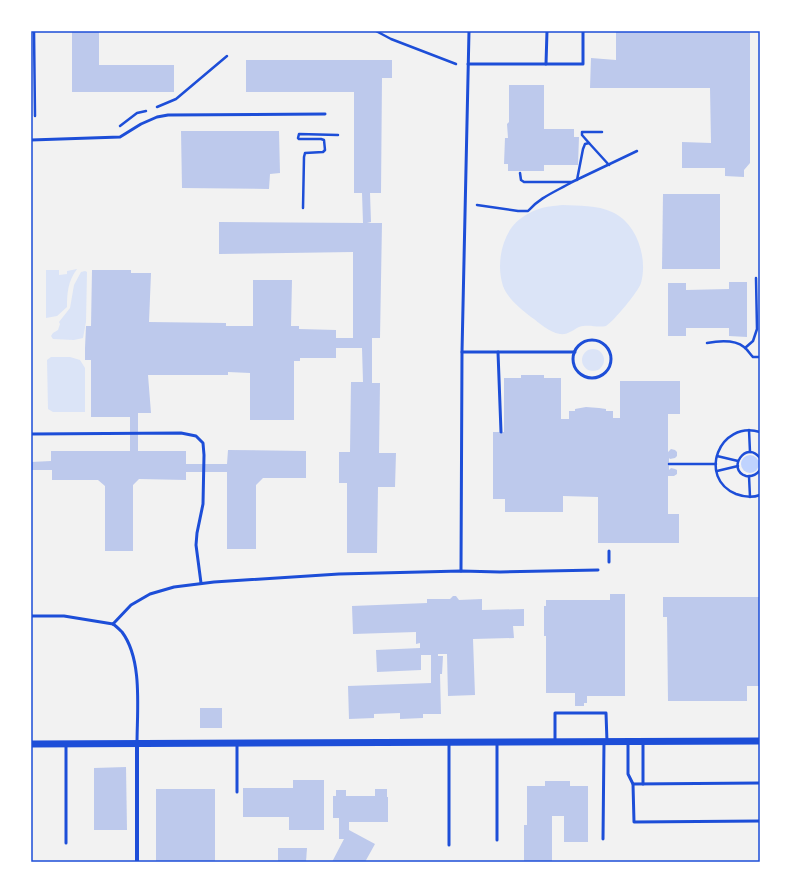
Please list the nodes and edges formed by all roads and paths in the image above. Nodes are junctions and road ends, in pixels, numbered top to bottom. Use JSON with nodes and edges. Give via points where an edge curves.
{"nodes":[{"id":1,"x":34,"y":31,"type":"edge"},
{"id":2,"x":376,"y":31,"type":"edge"},
{"id":3,"x":469,"y":31,"type":"edge"},
{"id":4,"x":547,"y":31,"type":"edge"},
{"id":5,"x":584,"y":31,"type":"edge"},
{"id":6,"x":227,"y":56,"type":"dead end"},
{"id":7,"x":456,"y":64,"type":"dead end"},
{"id":8,"x":468,"y":64,"type":"junction"},
{"id":9,"x":546,"y":64,"type":"junction"},
{"id":10,"x":156,"y":107,"type":"dead end"},
{"id":11,"x":149,"y":110,"type":"dead end"},
{"id":12,"x":325,"y":114,"type":"dead end"},
{"id":13,"x":35,"y":116,"type":"dead end"},
{"id":14,"x":117,"y":129,"type":"dead end"},
{"id":15,"x":602,"y":132,"type":"dead end"},
{"id":16,"x":338,"y":135,"type":"dead end"},
{"id":17,"x":31,"y":140,"type":"edge"},
{"id":18,"x":589,"y":143,"type":"junction"},
{"id":19,"x":637,"y":151,"type":"dead end"},
{"id":20,"x":609,"y":165,"type":"junction"},
{"id":21,"x":520,"y":173,"type":"dead end"},
{"id":22,"x":577,"y":181,"type":"junction"},
{"id":23,"x":572,"y":182,"type":"junction"},
{"id":24,"x":476,"y":205,"type":"dead end"},
{"id":25,"x":303,"y":208,"type":"dead end"},
{"id":26,"x":756,"y":278,"type":"dead end"},
{"id":27,"x":756,"y":297,"type":"junction"},
{"id":28,"x":760,"y":297,"type":"edge"},
{"id":29,"x":756,"y":308,"type":"junction"},
{"id":30,"x":760,"y":308,"type":"edge"},
{"id":31,"x":706,"y":343,"type":"dead end"},
{"id":32,"x":746,"y":348,"type":"junction"},
{"id":33,"x":462,"y":352,"type":"junction"},
{"id":34,"x":498,"y":352,"type":"junction"},
{"id":35,"x":575,"y":352,"type":"junction"},
{"id":36,"x":760,"y":357,"type":"edge"},
{"id":37,"x":749,"y":430,"type":"junction"},
{"id":38,"x":501,"y":432,"type":"dead end"},
{"id":39,"x":760,"y":432,"type":"edge"},
{"id":40,"x":31,"y":434,"type":"edge"},
{"id":41,"x":750,"y":452,"type":"junction"},
{"id":42,"x":717,"y":456,"type":"junction"},
{"id":43,"x":760,"y":458,"type":"edge"},
{"id":44,"x":738,"y":461,"type":"junction"},
{"id":45,"x":669,"y":464,"type":"dead end"},
{"id":46,"x":716,"y":464,"type":"junction"},
{"id":47,"x":738,"y":466,"type":"junction"},
{"id":48,"x":760,"y":470,"type":"edge"},
{"id":49,"x":717,"y":471,"type":"junction"},
{"id":50,"x":749,"y":476,"type":"junction"},
{"id":51,"x":760,"y":495,"type":"edge"},
{"id":52,"x":750,"y":497,"type":"junction"},
{"id":53,"x":609,"y":551,"type":"dead end"},
{"id":54,"x":609,"y":562,"type":"dead end"},
{"id":55,"x":598,"y":570,"type":"dead end"},
{"id":56,"x":461,"y":571,"type":"junction"},
{"id":57,"x":201,"y":583,"type":"junction"},
{"id":58,"x":31,"y":616,"type":"edge"},
{"id":59,"x":113,"y":624,"type":"junction"},
{"id":60,"x":760,"y":741,"type":"edge"},
{"id":61,"x":496,"y":742,"type":"junction"},
{"id":62,"x":555,"y":742,"type":"junction"},
{"id":63,"x":605,"y":742,"type":"junction"},
{"id":64,"x":628,"y":742,"type":"junction"},
{"id":65,"x":643,"y":742,"type":"junction"},
{"id":66,"x":237,"y":743,"type":"junction"},
{"id":67,"x":449,"y":743,"type":"junction"},
{"id":68,"x":31,"y":744,"type":"edge"},
{"id":69,"x":66,"y":744,"type":"junction"},
{"id":70,"x":137,"y":744,"type":"junction"},
{"id":71,"x":760,"y":782,"type":"edge"},
{"id":72,"x":633,"y":784,"type":"junction"},
{"id":73,"x":643,"y":784,"type":"junction"},
{"id":74,"x":237,"y":792,"type":"dead end"},
{"id":75,"x":760,"y":821,"type":"edge"},
{"id":76,"x":603,"y":839,"type":"dead end"},
{"id":77,"x":497,"y":840,"type":"dead end"},
{"id":78,"x":66,"y":843,"type":"dead end"},
{"id":79,"x":449,"y":845,"type":"dead end"},
{"id":80,"x":137,"y":862,"type":"edge"}],
"edges":[{"from":1,"to":13,"type":"path"},
{"from":2,"to":7,"type":"path"},
{"from":3,"to":8,"type":"lane"},
{"from":4,"to":9,"type":"lane"},
{"from":5,"to":9,"type":"lane","via":[[582,64]]},
{"from":6,"to":10,"type":"path","via":[[176,99]]},
{"from":8,"to":9,"type":"lane"},
{"from":8,"to":33,"type":"lane"},
{"from":11,"to":14,"type":"path","via":[[137,113]]},
{"from":12,"to":17,"type":"lane","via":[[168,115],[141,124],[120,137]]},
{"from":15,"to":18,"type":"path","via":[[582,132]]},
{"from":16,"to":25,"type":"path","via":[[298,135],[299,139],[321,139],[325,143],[323,152],[305,153]]},
{"from":18,"to":20,"type":"path"},
{"from":18,"to":22,"type":"path","via":[[585,144],[583,149]]},
{"from":19,"to":20,"type":"path"},
{"from":20,"to":22,"type":"path"},
{"from":21,"to":23,"type":"path","via":[[524,182]]},
{"from":22,"to":23,"type":"path"},
{"from":23,"to":24,"type":"path","via":[[542,198],[528,211]]},
{"from":26,"to":27,"type":"path"},
{"from":27,"to":28,"type":"path"},
{"from":27,"to":29,"type":"path"},
{"from":29,"to":30,"type":"path"},
{"from":29,"to":32,"type":"path","via":[[757,329]]},
{"from":31,"to":32,"type":"path","via":[[735,343]]},
{"from":32,"to":36,"type":"path","via":[[752,356]]},
{"from":33,"to":34,"type":"lane"},
{"from":33,"to":56,"type":"lane"},
{"from":34,"to":35,"type":"lane"},
{"from":34,"to":38,"type":"lane"},
{"from":35,"to":35,"type":"lane","via":[[574,364],[581,375],[600,377],[610,367],[611,355],[598,341],[585,342]]},
{"from":37,"to":39,"type":"path"},
{"from":37,"to":41,"type":"path"},
{"from":37,"to":42,"type":"path","via":[[731,436],[724,442]]},
{"from":40,"to":57,"type":"lane","via":[[196,436],[203,443],[204,455],[203,504],[196,545]]},
{"from":41,"to":43,"type":"path","via":[[756,453]]},
{"from":41,"to":44,"type":"path","via":[[744,453]]},
{"from":42,"to":44,"type":"path"},
{"from":42,"to":46,"type":"path"},
{"from":44,"to":47,"type":"path"},
{"from":45,"to":46,"type":"path"},
{"from":46,"to":49,"type":"path"},
{"from":47,"to":49,"type":"path"},
{"from":47,"to":50,"type":"path","via":[[742,473]]},
{"from":48,"to":50,"type":"path","via":[[757,474]]},
{"from":49,"to":52,"type":"path","via":[[723,483],[732,492]]},
{"from":50,"to":52,"type":"path"},
{"from":51,"to":52,"type":"path"},
{"from":53,"to":54,"type":"lane"},
{"from":55,"to":56,"type":"lane"},
{"from":56,"to":57,"type":"lane","via":[[339,574]]},
{"from":57,"to":59,"type":"lane","via":[[150,594],[131,604]]},
{"from":58,"to":59,"type":"lane","via":[[64,616]]},
{"from":59,"to":70,"type":"lane","via":[[122,632],[129,644],[133,660],[137,687]]},
{"from":60,"to":65,"type":"street"},
{"from":61,"to":62,"type":"street"},
{"from":61,"to":67,"type":"street"},
{"from":61,"to":77,"type":"lane"},
{"from":62,"to":63,"type":"street"},
{"from":62,"to":63,"type":"lane","via":[[555,713],[606,713]]},
{"from":63,"to":64,"type":"street"},
{"from":63,"to":76,"type":"lane"},
{"from":64,"to":65,"type":"street"},
{"from":64,"to":72,"type":"lane","via":[[628,774]]},
{"from":65,"to":73,"type":"lane"},
{"from":66,"to":67,"type":"street"},
{"from":66,"to":70,"type":"street"},
{"from":66,"to":74,"type":"lane"},
{"from":67,"to":79,"type":"lane"},
{"from":68,"to":69,"type":"street"},
{"from":69,"to":70,"type":"street"},
{"from":69,"to":78,"type":"lane"},
{"from":70,"to":80,"type":"street"},
{"from":71,"to":73,"type":"lane"},
{"from":72,"to":73,"type":"lane"},
{"from":72,"to":75,"type":"lane","via":[[634,822]]}]}
